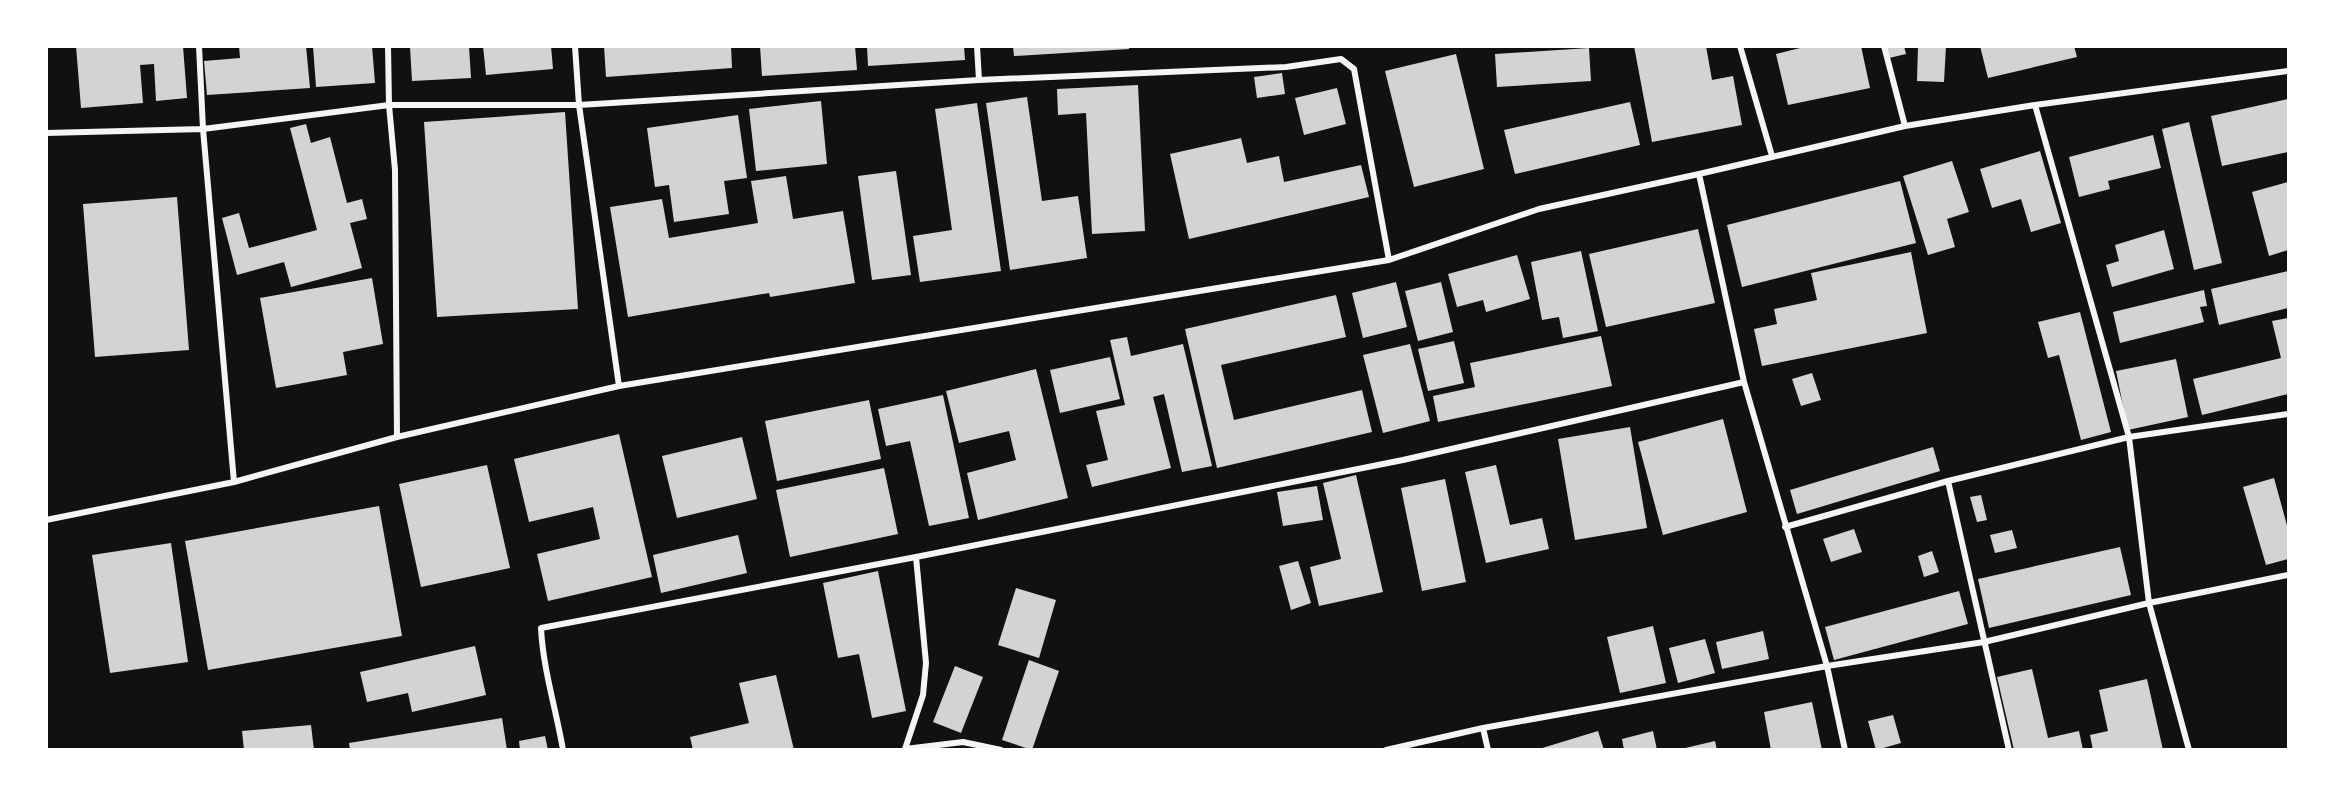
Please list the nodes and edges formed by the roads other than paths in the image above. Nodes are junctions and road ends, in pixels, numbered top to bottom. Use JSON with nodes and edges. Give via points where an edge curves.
{"nodes":[{"id":1,"x":199,"y":46,"type":"edge"},
{"id":2,"x":388,"y":46,"type":"edge"},
{"id":3,"x":575,"y":46,"type":"edge"},
{"id":4,"x":977,"y":46,"type":"edge"},
{"id":5,"x":1740,"y":46,"type":"edge"},
{"id":6,"x":1884,"y":46,"type":"edge"},
{"id":7,"x":2289,"y":71,"type":"edge"},
{"id":8,"x":979,"y":80,"type":"junction"},
{"id":9,"x":389,"y":105,"type":"junction"},
{"id":10,"x":579,"y":105,"type":"junction"},
{"id":11,"x":2035,"y":105,"type":"junction"},
{"id":12,"x":1905,"y":126,"type":"junction"},
{"id":13,"x":203,"y":129,"type":"junction"},
{"id":14,"x":46,"y":132,"type":"edge"},
{"id":15,"x":1772,"y":156,"type":"junction"},
{"id":16,"x":1699,"y":174,"type":"junction"},
{"id":17,"x":1389,"y":260,"type":"junction"},
{"id":18,"x":1744,"y":382,"type":"junction"},
{"id":19,"x":619,"y":386,"type":"junction"},
{"id":20,"x":2289,"y":414,"type":"edge"},
{"id":21,"x":397,"y":437,"type":"junction"},
{"id":22,"x":2129,"y":437,"type":"junction"},
{"id":23,"x":1948,"y":480,"type":"junction"},
{"id":24,"x":234,"y":482,"type":"junction"},
{"id":25,"x":46,"y":520,"type":"edge"},
{"id":26,"x":1785,"y":527,"type":"junction"},
{"id":27,"x":916,"y":557,"type":"junction"},
{"id":28,"x":2289,"y":575,"type":"edge"},
{"id":29,"x":2149,"y":603,"type":"junction"},
{"id":30,"x":1984,"y":642,"type":"junction"},
{"id":31,"x":1827,"y":666,"type":"junction"},
{"id":32,"x":1483,"y":728,"type":"junction"},
{"id":33,"x":904,"y":749,"type":"edge"},
{"id":34,"x":563,"y":750,"type":"edge"},
{"id":35,"x":1001,"y":750,"type":"edge"},
{"id":36,"x":1386,"y":750,"type":"edge"},
{"id":37,"x":1488,"y":750,"type":"edge"},
{"id":38,"x":1845,"y":750,"type":"edge"},
{"id":39,"x":2009,"y":750,"type":"edge"},
{"id":40,"x":2189,"y":750,"type":"edge"}],
"edges":[{"from":1,"to":13,"type":"street"},
{"from":2,"to":9,"type":"street"},
{"from":3,"to":10,"type":"street"},
{"from":4,"to":8,"type":"street"},
{"from":5,"to":15,"type":"street"},
{"from":6,"to":12,"type":"street"},
{"from":7,"to":11,"type":"street"},
{"from":8,"to":10,"type":"street"},
{"from":8,"to":17,"type":"street","via":[[1286,67],[1341,59],[1354,69]]},
{"from":9,"to":10,"type":"street"},
{"from":9,"to":13,"type":"street"},
{"from":9,"to":21,"type":"street","via":[[395,170]]},
{"from":10,"to":19,"type":"street"},
{"from":11,"to":12,"type":"street"},
{"from":11,"to":22,"type":"street"},
{"from":12,"to":15,"type":"street"},
{"from":13,"to":14,"type":"street"},
{"from":13,"to":24,"type":"street"},
{"from":15,"to":16,"type":"street"},
{"from":16,"to":17,"type":"street","via":[[1539,209]]},
{"from":16,"to":18,"type":"street"},
{"from":17,"to":19,"type":"street"},
{"from":18,"to":26,"type":"street"},
{"from":18,"to":27,"type":"street","via":[[1403,460]]},
{"from":19,"to":21,"type":"street"},
{"from":20,"to":22,"type":"street"},
{"from":21,"to":24,"type":"street"},
{"from":22,"to":23,"type":"street"},
{"from":22,"to":29,"type":"street"},
{"from":23,"to":26,"type":"street"},
{"from":23,"to":30,"type":"street"},
{"from":24,"to":25,"type":"street"},
{"from":26,"to":31,"type":"street"},
{"from":27,"to":33,"type":"street","via":[[926,663],[923,695]]},
{"from":27,"to":34,"type":"street","via":[[541,628],[543,658]]},
{"from":28,"to":29,"type":"street"},
{"from":29,"to":30,"type":"street"},
{"from":29,"to":40,"type":"street"},
{"from":30,"to":31,"type":"street"},
{"from":30,"to":39,"type":"street"},
{"from":31,"to":32,"type":"street"},
{"from":31,"to":38,"type":"street"},
{"from":32,"to":36,"type":"street"},
{"from":32,"to":37,"type":"street"},
{"from":33,"to":35,"type":"street","via":[[963,742]]}]}
